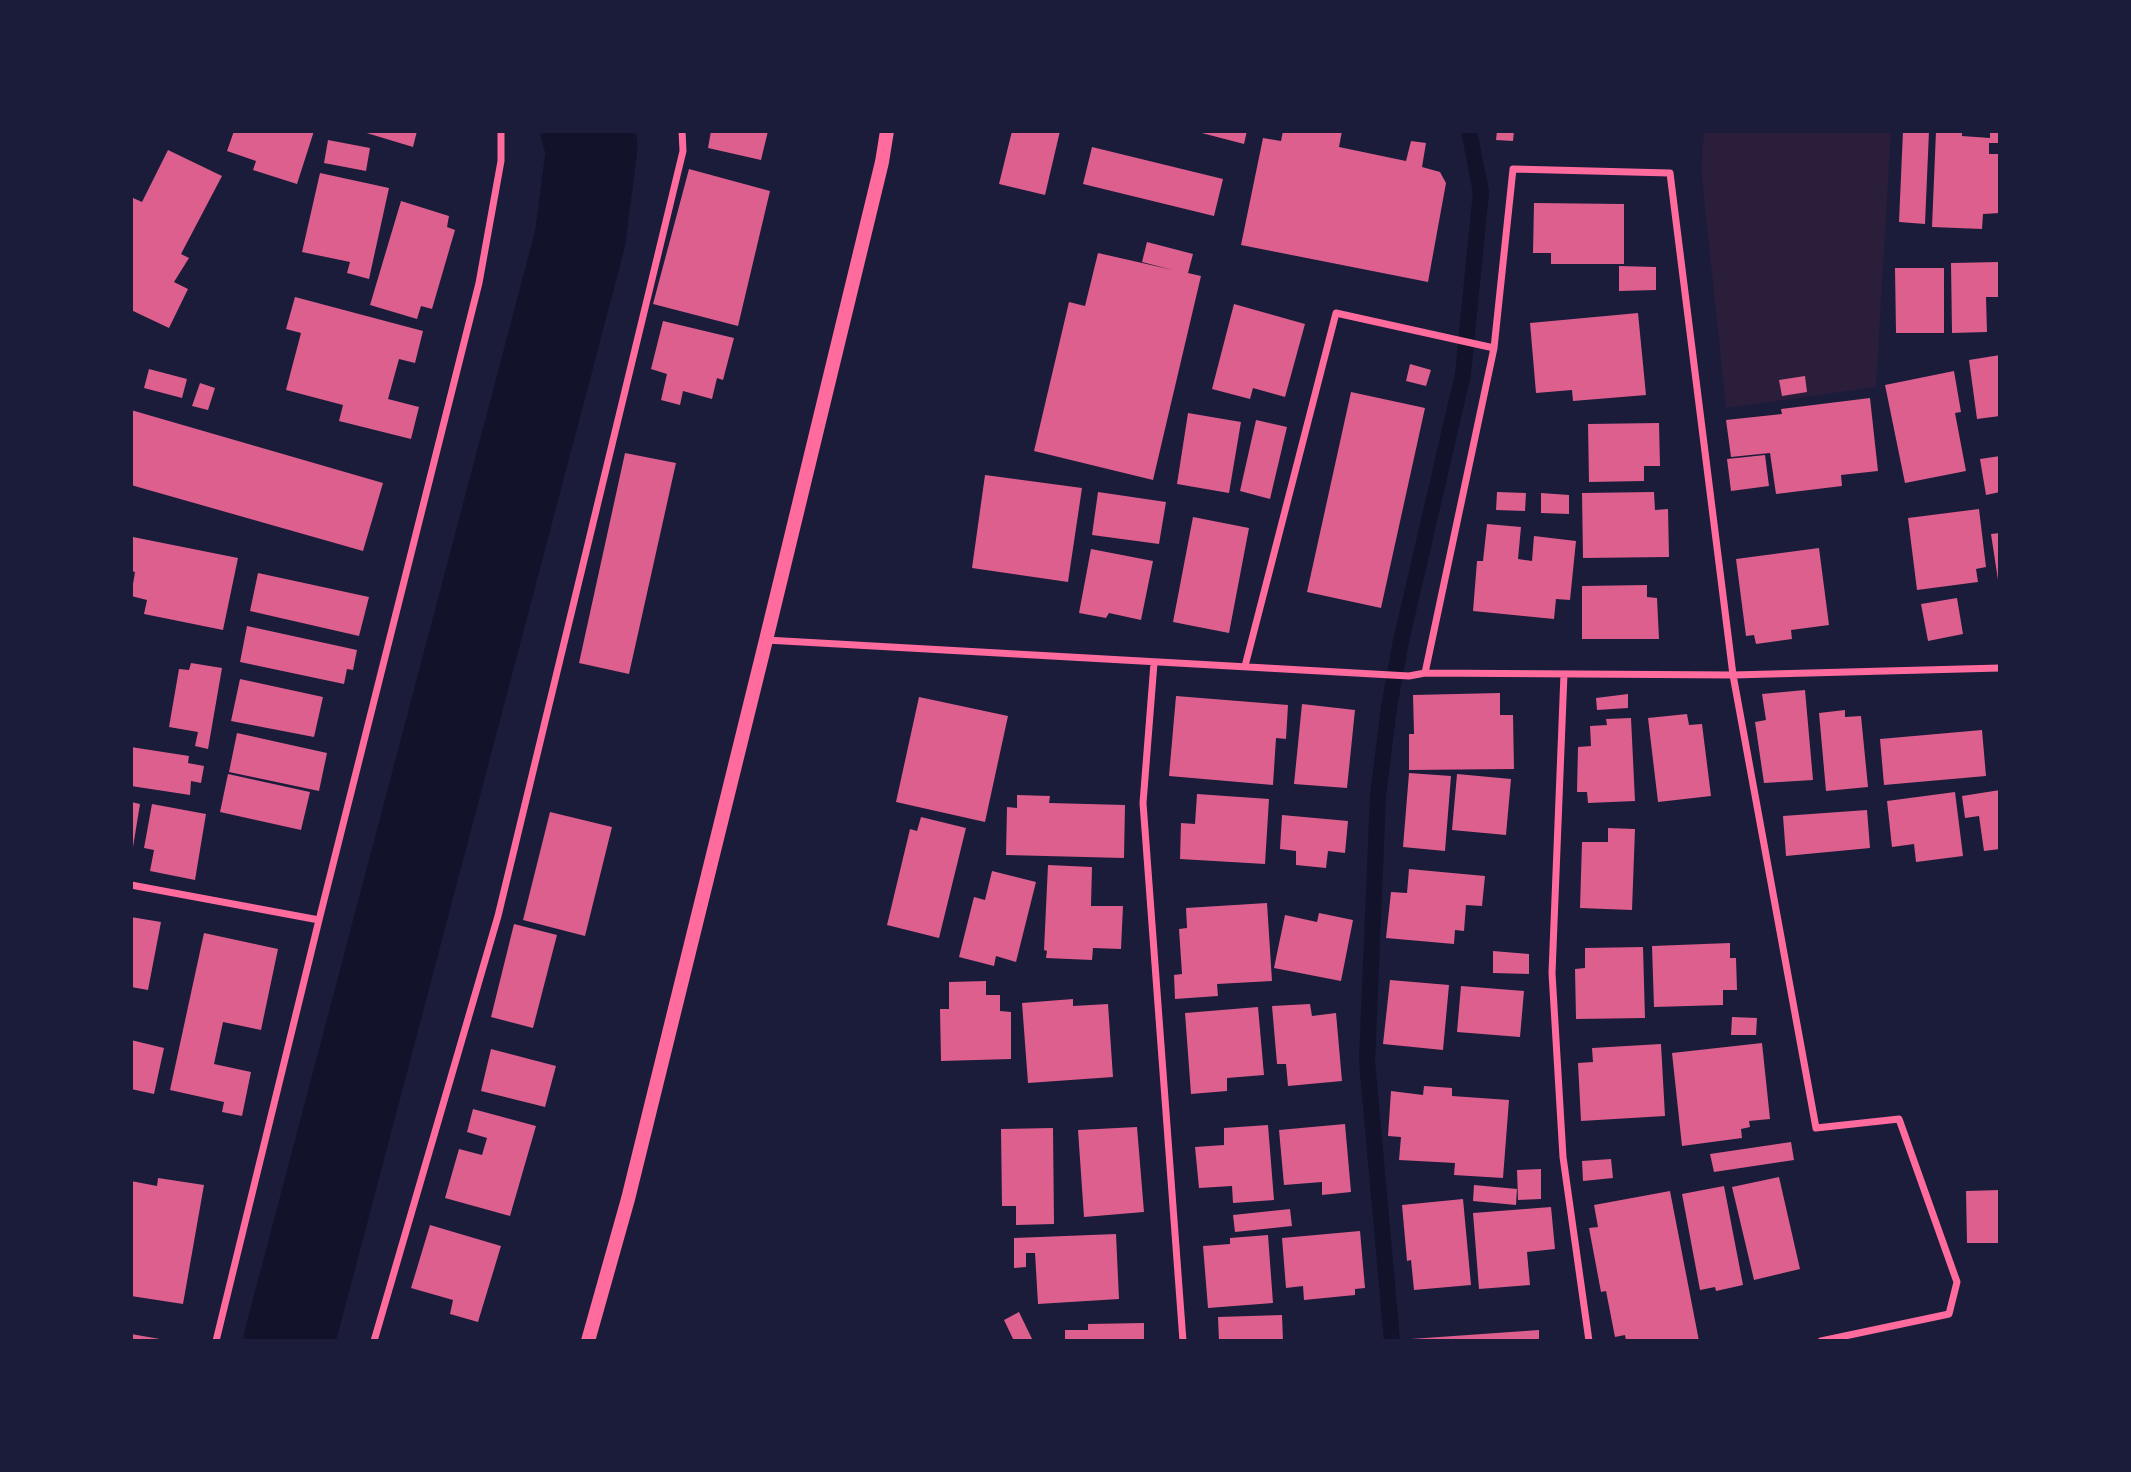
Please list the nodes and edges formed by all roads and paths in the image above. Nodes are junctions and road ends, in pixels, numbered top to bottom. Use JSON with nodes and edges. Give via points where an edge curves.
{"nodes":[{"id":1,"x":501,"y":131,"type":"edge"},
{"id":2,"x":682,"y":131,"type":"edge"},
{"id":3,"x":887,"y":131,"type":"edge"},
{"id":4,"x":1492,"y":348,"type":"junction"},
{"id":5,"x":766,"y":639,"type":"junction"},
{"id":6,"x":1154,"y":663,"type":"junction"},
{"id":7,"x":1245,"y":666,"type":"junction"},
{"id":8,"x":2000,"y":668,"type":"edge"},
{"id":9,"x":1425,"y":673,"type":"junction"},
{"id":10,"x":1564,"y":674,"type":"junction"},
{"id":11,"x":1733,"y":675,"type":"junction"},
{"id":12,"x":131,"y":885,"type":"edge"},
{"id":13,"x":319,"y":920,"type":"junction"},
{"id":14,"x":216,"y":1341,"type":"edge"},
{"id":15,"x":374,"y":1341,"type":"edge"},
{"id":16,"x":588,"y":1341,"type":"edge"},
{"id":17,"x":1183,"y":1341,"type":"edge"},
{"id":18,"x":1589,"y":1341,"type":"edge"},
{"id":19,"x":1821,"y":1341,"type":"edge"}],
"edges":[{"from":1,"to":13,"type":"street","via":[[501,162],[479,283]]},
{"from":2,"to":15,"type":"street","via":[[679,164],[498,916]]},
{"from":3,"to":5,"type":"main road"},
{"from":4,"to":7,"type":"street","via":[[1336,313]]},
{"from":4,"to":9,"type":"street"},
{"from":4,"to":11,"type":"street","via":[[1513,169],[1670,173]]},
{"from":5,"to":6,"type":"street"},
{"from":5,"to":16,"type":"main road","via":[[628,1199]]},
{"from":6,"to":7,"type":"street"},
{"from":6,"to":17,"type":"street","via":[[1143,803]]},
{"from":7,"to":9,"type":"street","via":[[1409,676]]},
{"from":8,"to":11,"type":"street"},
{"from":9,"to":10,"type":"street"},
{"from":10,"to":11,"type":"street"},
{"from":10,"to":18,"type":"street","via":[[1552,972],[1563,1157]]},
{"from":11,"to":19,"type":"street","via":[[1816,1128],[1899,1119],[1957,1282],[1949,1314]]},
{"from":12,"to":13,"type":"street"},
{"from":13,"to":14,"type":"street"}]}
